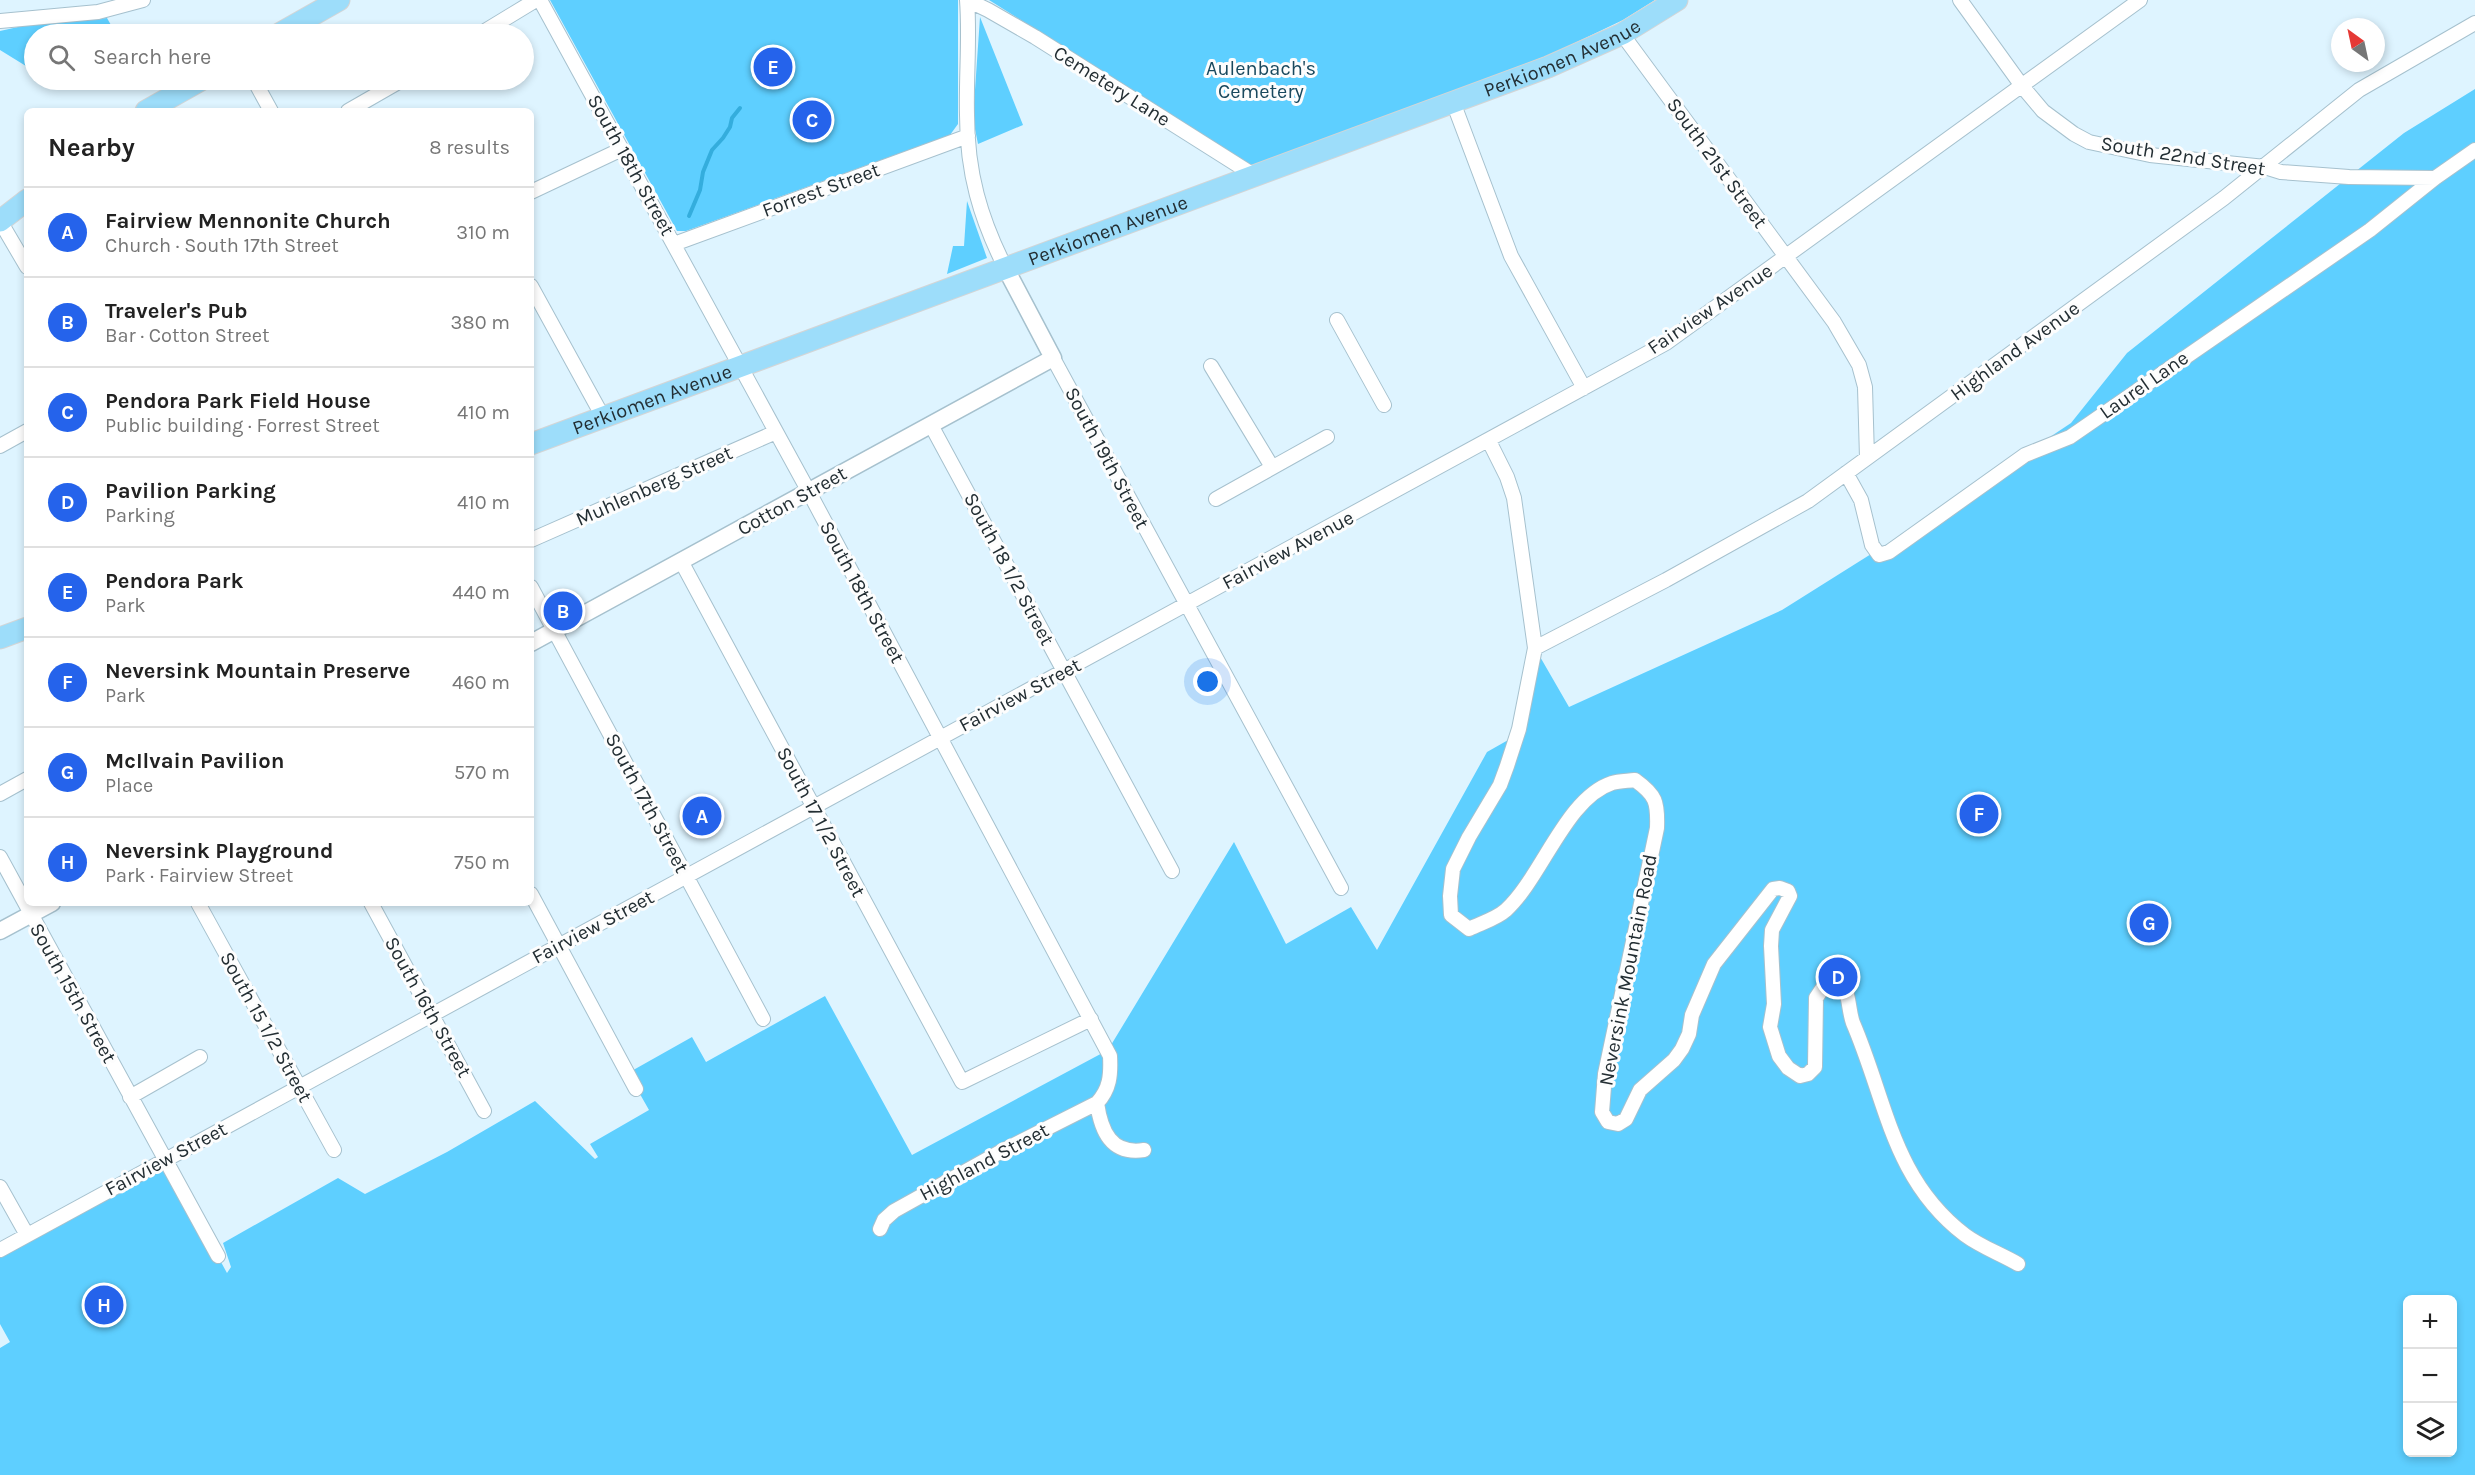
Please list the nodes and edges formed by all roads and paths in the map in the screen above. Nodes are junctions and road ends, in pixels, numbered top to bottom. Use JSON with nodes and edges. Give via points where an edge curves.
{"nodes":[{"id":1,"x":143,"y":0,"type":"edge"},
{"id":2,"x":339,"y":0,"type":"edge"},
{"id":3,"x":536,"y":0,"type":"edge"},
{"id":4,"x":540,"y":0,"type":"edge"},
{"id":5,"x":967,"y":0,"type":"edge"},
{"id":6,"x":1677,"y":0,"type":"edge"},
{"id":7,"x":1960,"y":0,"type":"edge"},
{"id":8,"x":2140,"y":0,"type":"edge"},
{"id":9,"x":0,"y":21,"type":"edge"},
{"id":10,"x":2475,"y":22,"type":"edge"},
{"id":11,"x":297,"y":24,"type":"edge"},
{"id":12,"x":496,"y":24,"type":"edge"},
{"id":13,"x":1622,"y":34,"type":"junction"},
{"id":14,"x":2022,"y":86,"type":"junction"},
{"id":15,"x":183,"y":90,"type":"edge"},
{"id":16,"x":259,"y":90,"type":"edge"},
{"id":17,"x":385,"y":90,"type":"edge"},
{"id":18,"x":1454,"y":102,"type":"junction"},
{"id":19,"x":151,"y":108,"type":"edge"},
{"id":20,"x":269,"y":108,"type":"edge"},
{"id":21,"x":353,"y":108,"type":"edge"},
{"id":22,"x":968,"y":136,"type":"junction"},
{"id":23,"x":622,"y":148,"type":"junction"},
{"id":24,"x":2475,"y":150,"type":"edge"},
{"id":25,"x":2265,"y":167,"type":"junction"},
{"id":26,"x":1255,"y":176,"type":"junction"},
{"id":27,"x":2435,"y":178,"type":"junction"},
{"id":28,"x":534,"y":191,"type":"edge"},
{"id":29,"x":24,"y":202,"type":"edge"},
{"id":30,"x":0,"y":221,"type":"edge"},
{"id":31,"x":674,"y":244,"type":"junction"},
{"id":32,"x":1786,"y":257,"type":"junction"},
{"id":33,"x":24,"y":262,"type":"edge"},
{"id":34,"x":1006,"y":269,"type":"junction"},
{"id":35,"x":534,"y":290,"type":"edge"},
{"id":36,"x":1337,"y":320,"type":"dead end"},
{"id":37,"x":1053,"y":358,"type":"junction"},
{"id":38,"x":1211,"y":366,"type":"dead end"},
{"id":39,"x":740,"y":367,"type":"junction"},
{"id":40,"x":1584,"y":388,"type":"junction"},
{"id":41,"x":1384,"y":405,"type":"dead end"},
{"id":42,"x":603,"y":417,"type":"junction"},
{"id":43,"x":932,"y":425,"type":"junction"},
{"id":44,"x":776,"y":432,"type":"junction"},
{"id":45,"x":24,"y":433,"type":"edge"},
{"id":46,"x":1327,"y":437,"type":"dead end"},
{"id":47,"x":1489,"y":441,"type":"junction"},
{"id":48,"x":534,"y":443,"type":"edge"},
{"id":49,"x":0,"y":446,"type":"edge"},
{"id":50,"x":1868,"y":458,"type":"junction"},
{"id":51,"x":1272,"y":467,"type":"junction"},
{"id":52,"x":1846,"y":473,"type":"junction"},
{"id":53,"x":809,"y":492,"type":"junction"},
{"id":54,"x":1216,"y":499,"type":"dead end"},
{"id":55,"x":534,"y":539,"type":"edge"},
{"id":56,"x":681,"y":561,"type":"junction"},
{"id":57,"x":534,"y":593,"type":"edge"},
{"id":58,"x":1186,"y":605,"type":"junction"},
{"id":59,"x":24,"y":629,"type":"edge"},
{"id":60,"x":554,"y":630,"type":"junction"},
{"id":61,"x":0,"y":638,"type":"edge"},
{"id":62,"x":534,"y":641,"type":"edge"},
{"id":63,"x":1535,"y":648,"type":"junction"},
{"id":64,"x":1064,"y":671,"type":"junction"},
{"id":65,"x":941,"y":738,"type":"junction"},
{"id":66,"x":24,"y":781,"type":"edge"},
{"id":67,"x":0,"y":794,"type":"edge"},
{"id":68,"x":814,"y":808,"type":"junction"},
{"id":69,"x":0,"y":857,"type":"edge"},
{"id":70,"x":1172,"y":871,"type":"dead end"},
{"id":71,"x":686,"y":877,"type":"junction"},
{"id":72,"x":1341,"y":888,"type":"dead end"},
{"id":73,"x":534,"y":899,"type":"edge"},
{"id":74,"x":24,"y":902,"type":"edge"},
{"id":75,"x":26,"y":906,"type":"edge"},
{"id":76,"x":47,"y":906,"type":"edge"},
{"id":77,"x":200,"y":906,"type":"edge"},
{"id":78,"x":374,"y":906,"type":"edge"},
{"id":79,"x":31,"y":915,"type":"junction"},
{"id":80,"x":0,"y":931,"type":"edge"},
{"id":81,"x":559,"y":945,"type":"junction"},
{"id":82,"x":432,"y":1014,"type":"junction"},
{"id":83,"x":763,"y":1019,"type":"dead end"},
{"id":84,"x":1092,"y":1019,"type":"junction"},
{"id":85,"x":200,"y":1058,"type":"dead end"},
{"id":86,"x":299,"y":1087,"type":"junction"},
{"id":87,"x":636,"y":1089,"type":"dead end"},
{"id":88,"x":130,"y":1097,"type":"junction"},
{"id":89,"x":1100,"y":1099,"type":"junction"},
{"id":90,"x":484,"y":1111,"type":"dead end"},
{"id":91,"x":334,"y":1150,"type":"dead end"},
{"id":92,"x":1144,"y":1150,"type":"dead end"},
{"id":93,"x":165,"y":1160,"type":"junction"},
{"id":94,"x":0,"y":1187,"type":"edge"},
{"id":95,"x":880,"y":1229,"type":"dead end"},
{"id":96,"x":27,"y":1235,"type":"junction"},
{"id":97,"x":0,"y":1250,"type":"edge"},
{"id":98,"x":218,"y":1256,"type":"dead end"},
{"id":99,"x":2018,"y":1264,"type":"dead end"}],
"edges":[{"from":1,"to":9,"type":"street","via":[[98,12]]},
{"from":2,"to":11,"type":"main road"},
{"from":3,"to":12,"type":"street"},
{"from":4,"to":23,"type":"street","name":"South 18th Street"},
{"from":5,"to":22,"type":"street","name":"South 19th Street"},
{"from":5,"to":26,"type":"street","name":"Cemetery Lane","via":[[1035,37]]},
{"from":6,"to":13,"type":"main road","name":"Perkiomen Avenue"},
{"from":7,"to":14,"type":"street","name":"South 22nd Street"},
{"from":8,"to":14,"type":"street","name":"Fairview Avenue"},
{"from":10,"to":25,"type":"street","name":"Highland Avenue","via":[[2359,90]]},
{"from":13,"to":18,"type":"main road","name":"Perkiomen Avenue"},
{"from":13,"to":32,"type":"street","name":"South 21st Street"},
{"from":14,"to":25,"type":"street","name":"South 22nd Street","via":[[2057,123],[2089,142],[2150,155]]},
{"from":14,"to":32,"type":"street","name":"Fairview Avenue"},
{"from":15,"to":19,"type":"main road"},
{"from":16,"to":20,"type":"street"},
{"from":17,"to":21,"type":"street"},
{"from":18,"to":26,"type":"main road","name":"Perkiomen Avenue"},
{"from":18,"to":40,"type":"street","via":[[1511,256]]},
{"from":22,"to":31,"type":"street","name":"Forrest Street"},
{"from":22,"to":34,"type":"street","name":"South 19th Street","via":[[978,204]]},
{"from":23,"to":28,"type":"street"},
{"from":23,"to":31,"type":"street","name":"South 18th Street"},
{"from":24,"to":27,"type":"street","name":"Laurel Lane"},
{"from":25,"to":27,"type":"street","name":"South 22nd Street","via":[[2281,172],[2338,176]]},
{"from":25,"to":50,"type":"street","name":"Highland Avenue"},
{"from":26,"to":34,"type":"main road","name":"Perkiomen Avenue"},
{"from":27,"to":52,"type":"street","name":"Laurel Lane","via":[[2370,230],[2070,437],[2025,455],[1889,552],[1879,555],[1872,545],[1861,500]]},
{"from":29,"to":30,"type":"main road"},
{"from":30,"to":33,"type":"street"},
{"from":31,"to":39,"type":"street","name":"South 18th Street"},
{"from":32,"to":40,"type":"street","name":"Fairview Avenue","via":[[1666,343]]},
{"from":32,"to":50,"type":"street","name":"South 21st Street","via":[[1834,322],[1858,365],[1867,402]]},
{"from":34,"to":37,"type":"street","name":"South 19th Street"},
{"from":34,"to":39,"type":"main road","name":"Perkiomen Avenue"},
{"from":35,"to":42,"type":"street"},
{"from":36,"to":41,"type":"street"},
{"from":37,"to":43,"type":"street","name":"Cotton Street"},
{"from":37,"to":58,"type":"street","name":"South 19th Street"},
{"from":38,"to":51,"type":"street"},
{"from":39,"to":42,"type":"main road","name":"Perkiomen Avenue"},
{"from":39,"to":44,"type":"street","name":"South 18th Street"},
{"from":40,"to":47,"type":"street","name":"Fairview Avenue"},
{"from":42,"to":48,"type":"main road","name":"Perkiomen Avenue"},
{"from":43,"to":53,"type":"street","name":"Cotton Street"},
{"from":43,"to":64,"type":"street","name":"South 18 1/2 Street"},
{"from":44,"to":53,"type":"street","name":"South 18th Street"},
{"from":44,"to":55,"type":"street","name":"Muhlenberg Street"},
{"from":45,"to":49,"type":"street"},
{"from":46,"to":51,"type":"street"},
{"from":47,"to":58,"type":"street","name":"Fairview Avenue"},
{"from":47,"to":63,"type":"street","via":[[1514,498]]},
{"from":50,"to":52,"type":"street","name":"Highland Avenue"},
{"from":51,"to":54,"type":"street"},
{"from":52,"to":63,"type":"street","name":"Highland Avenue","via":[[1808,501]]},
{"from":53,"to":56,"type":"street","name":"Cotton Street"},
{"from":53,"to":65,"type":"street","name":"South 18th Street"},
{"from":56,"to":60,"type":"street","name":"Cotton Street"},
{"from":56,"to":68,"type":"street","name":"South 17 1/2 Street"},
{"from":57,"to":60,"type":"street","name":"South 17th Street"},
{"from":58,"to":64,"type":"street","name":"Fairview Street"},
{"from":58,"to":72,"type":"street","name":"South 19th Street"},
{"from":59,"to":61,"type":"main road"},
{"from":60,"to":62,"type":"street","name":"Cotton Street"},
{"from":60,"to":71,"type":"street","name":"South 17th Street"},
{"from":63,"to":99,"type":"street","name":"Neversink Mountain Road","via":[[1519,729],[1507,766],[1453,869],[1451,915],[1469,929],[1500,915],[1520,894],[1582,803],[1614,782],[1635,780],[1648,789],[1656,800],[1656,828],[1605,1074],[1602,1112],[1608,1122],[1618,1124],[1626,1119],[1640,1090],[1674,1060],[1689,1034],[1692,1015],[1714,964],[1763,900],[1773,889],[1780,888],[1790,896],[1773,930],[1771,946],[1774,1004],[1770,1027],[1779,1056],[1800,1076],[1815,1067],[1816,998],[1826,982],[1839,980],[1887,1120],[1917,1185],[1966,1236]]},
{"from":64,"to":65,"type":"street","name":"Fairview Street"},
{"from":64,"to":70,"type":"street","name":"South 18 1/2 Street"},
{"from":65,"to":68,"type":"street","name":"Fairview Street"},
{"from":65,"to":84,"type":"street","name":"South 18th Street"},
{"from":66,"to":67,"type":"street"},
{"from":68,"to":71,"type":"street","name":"Fairview Street"},
{"from":68,"to":84,"type":"street","name":"South 17 1/2 Street","via":[[963,1082]]},
{"from":69,"to":74,"type":"street","name":"South 15th Street"},
{"from":71,"to":81,"type":"street","name":"Fairview Street"},
{"from":71,"to":83,"type":"street","name":"South 17th Street"},
{"from":73,"to":81,"type":"street"},
{"from":75,"to":79,"type":"street","name":"South 15th Street"},
{"from":76,"to":79,"type":"street"},
{"from":77,"to":86,"type":"street","name":"South 15 1/2 Street"},
{"from":78,"to":82,"type":"street","name":"South 16th Street"},
{"from":79,"to":80,"type":"street"},
{"from":79,"to":88,"type":"street","name":"South 15th Street"},
{"from":81,"to":82,"type":"street","name":"Fairview Street"},
{"from":81,"to":87,"type":"street"},
{"from":82,"to":86,"type":"street","name":"Fairview Street"},
{"from":82,"to":90,"type":"street","name":"South 16th Street"},
{"from":84,"to":89,"type":"street","name":"South 18th Street","via":[[1110,1056],[1111,1076]]},
{"from":85,"to":88,"type":"street"},
{"from":86,"to":91,"type":"street","name":"South 15 1/2 Street"},
{"from":86,"to":93,"type":"street","name":"Fairview Street"},
{"from":88,"to":93,"type":"street","name":"South 15th Street"},
{"from":89,"to":92,"type":"street","via":[[1100,1126],[1112,1142],[1130,1152]]},
{"from":89,"to":95,"type":"street","name":"Highland Street","via":[[894,1211]]},
{"from":93,"to":96,"type":"street","name":"Fairview Street"},
{"from":93,"to":98,"type":"street","name":"South 15th Street"},
{"from":94,"to":96,"type":"street"},
{"from":96,"to":97,"type":"street","name":"Fairview Street"}]}
